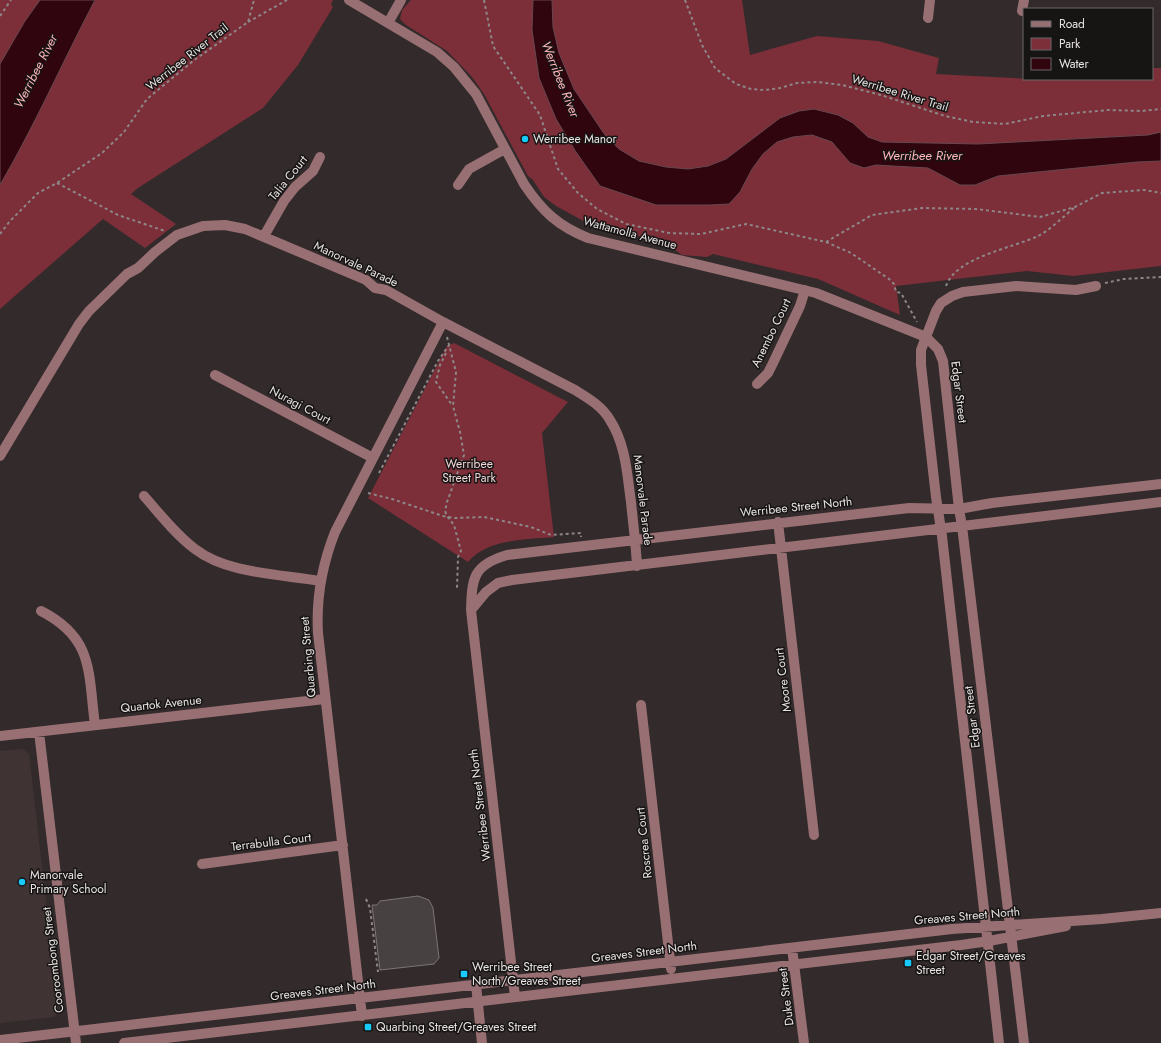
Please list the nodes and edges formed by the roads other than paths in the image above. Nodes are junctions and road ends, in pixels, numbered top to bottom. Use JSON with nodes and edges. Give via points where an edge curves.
{"nodes":[{"id":1,"x":349,"y":0,"type":"edge"},
{"id":2,"x":401,"y":0,"type":"edge"},
{"id":3,"x":930,"y":0,"type":"edge"},
{"id":4,"x":1024,"y":0,"type":"edge"},
{"id":5,"x":1022,"y":10,"type":"dead end"},
{"id":6,"x":928,"y":18,"type":"dead end"},
{"id":7,"x":388,"y":23,"type":"junction"},
{"id":8,"x":505,"y":148,"type":"junction"},
{"id":9,"x":320,"y":157,"type":"dead end"},
{"id":10,"x":458,"y":185,"type":"dead end"},
{"id":11,"x":264,"y":236,"type":"junction"},
{"id":12,"x":1096,"y":286,"type":"road end"},
{"id":13,"x":805,"y":290,"type":"junction"},
{"id":14,"x":443,"y":322,"type":"junction"},
{"id":15,"x":926,"y":337,"type":"junction"},
{"id":16,"x":215,"y":375,"type":"dead end"},
{"id":17,"x":757,"y":384,"type":"dead end"},
{"id":18,"x":0,"y":456,"type":"edge"},
{"id":19,"x":373,"y":458,"type":"junction"},
{"id":20,"x":1161,"y":484,"type":"edge"},
{"id":21,"x":144,"y":496,"type":"dead end"},
{"id":22,"x":1161,"y":502,"type":"edge"},
{"id":23,"x":937,"y":508,"type":"junction"},
{"id":24,"x":959,"y":509,"type":"junction"},
{"id":25,"x":778,"y":522,"type":"junction"},
{"id":26,"x":962,"y":526,"type":"junction"},
{"id":27,"x":940,"y":529,"type":"junction"},
{"id":28,"x":635,"y":539,"type":"junction"},
{"id":29,"x":781,"y":549,"type":"junction"},
{"id":30,"x":637,"y":566,"type":"junction"},
{"id":31,"x":320,"y":581,"type":"junction"},
{"id":32,"x":471,"y":610,"type":"junction"},
{"id":33,"x":41,"y":611,"type":"dead end"},
{"id":34,"x":325,"y":699,"type":"junction"},
{"id":35,"x":641,"y":705,"type":"dead end"},
{"id":36,"x":95,"y":725,"type":"junction"},
{"id":37,"x":39,"y":732,"type":"junction"},
{"id":38,"x":0,"y":736,"type":"edge"},
{"id":39,"x":814,"y":835,"type":"dead end"},
{"id":40,"x":343,"y":845,"type":"junction"},
{"id":41,"x":202,"y":864,"type":"dead end"},
{"id":42,"x":1161,"y":913,"type":"edge"},
{"id":43,"x":1102,"y":919,"type":"junction"},
{"id":44,"x":1009,"y":925,"type":"junction"},
{"id":45,"x":986,"y":926,"type":"junction"},
{"id":46,"x":1011,"y":937,"type":"junction"},
{"id":47,"x":989,"y":941,"type":"junction"},
{"id":48,"x":792,"y":948,"type":"junction"},
{"id":49,"x":670,"y":962,"type":"junction"},
{"id":50,"x":795,"y":964,"type":"junction"},
{"id":51,"x":672,"y":978,"type":"junction"},
{"id":52,"x":513,"y":981,"type":"junction"},
{"id":53,"x":476,"y":985,"type":"junction"},
{"id":54,"x":515,"y":997,"type":"junction"},
{"id":55,"x":361,"y":999,"type":"junction"},
{"id":56,"x":477,"y":1002,"type":"junction"},
{"id":57,"x":362,"y":1016,"type":"junction"},
{"id":58,"x":74,"y":1032,"type":"junction"},
{"id":59,"x":0,"y":1040,"type":"edge"},
{"id":60,"x":76,"y":1043,"type":"edge"},
{"id":61,"x":124,"y":1043,"type":"edge"},
{"id":62,"x":482,"y":1043,"type":"edge"},
{"id":63,"x":804,"y":1043,"type":"edge"},
{"id":64,"x":999,"y":1043,"type":"edge"},
{"id":65,"x":1024,"y":1043,"type":"edge"}],
"edges":[{"from":1,"to":7,"type":"street","name":"Wattamolla Avenue"},
{"from":2,"to":7,"type":"street"},
{"from":3,"to":6,"type":"street"},
{"from":4,"to":5,"type":"street"},
{"from":7,"to":8,"type":"street","name":"Wattamolla Avenue","via":[[436,52],[454,67],[476,94]]},
{"from":8,"to":10,"type":"street","via":[[469,169]]},
{"from":8,"to":13,"type":"street","name":"Wattamolla Avenue","via":[[533,198],[558,223],[575,233]]},
{"from":9,"to":11,"type":"street","name":"Talia Court","via":[[313,171],[284,201]]},
{"from":11,"to":14,"type":"street","name":"Manorvale Parade","via":[[362,278],[372,287],[386,290]]},
{"from":11,"to":18,"type":"street","name":"Manorvale Parade","via":[[234,226],[203,226],[177,235],[143,264],[123,277],[89,311],[69,340]]},
{"from":12,"to":15,"type":"street","via":[[1076,290],[1016,286],[963,292],[941,303]]},
{"from":13,"to":15,"type":"street","name":"Wattamolla Avenue","via":[[816,292]]},
{"from":13,"to":17,"type":"street","name":"Anembo Court","via":[[768,373]]},
{"from":14,"to":19,"type":"street","name":"Quarbing Street"},
{"from":14,"to":28,"type":"street","name":"Manorvale Parade","via":[[589,398],[610,418],[622,444],[626,463]]},
{"from":15,"to":23,"type":"street","name":"Edgar Street","via":[[921,350],[921,365]]},
{"from":15,"to":24,"type":"street","name":"Edgar Street","via":[[938,349],[943,361]]},
{"from":16,"to":19,"type":"street","name":"Nuragi Court"},
{"from":19,"to":31,"type":"street","name":"Quarbing Street","via":[[337,526]]},
{"from":20,"to":24,"type":"street","name":"Werribee Street North"},
{"from":21,"to":31,"type":"street","via":[[190,545],[221,563],[243,570]]},
{"from":22,"to":26,"type":"street"},
{"from":23,"to":24,"type":"street","name":"Werribee Street North"},
{"from":23,"to":25,"type":"street","name":"Werribee Street North","via":[[909,508]]},
{"from":23,"to":27,"type":"street","name":"Edgar Street"},
{"from":24,"to":26,"type":"street","name":"Edgar Street"},
{"from":25,"to":28,"type":"street","name":"Werribee Street North"},
{"from":25,"to":29,"type":"street","name":"Moore Court"},
{"from":26,"to":27,"type":"street"},
{"from":26,"to":44,"type":"street","name":"Edgar Street"},
{"from":27,"to":29,"type":"street"},
{"from":27,"to":45,"type":"street","name":"Edgar Street"},
{"from":28,"to":30,"type":"street","name":"Manorvale Parade"},
{"from":28,"to":32,"type":"street","name":"Werribee Street North","via":[[507,555],[493,560],[485,564],[472,583]]},
{"from":29,"to":30,"type":"street"},
{"from":29,"to":39,"type":"street","name":"Moore Court"},
{"from":30,"to":32,"type":"street","via":[[498,583],[486,592]]},
{"from":31,"to":34,"type":"street","name":"Quarbing Street","via":[[317,615]]},
{"from":32,"to":52,"type":"street","name":"Werribee Street North"},
{"from":33,"to":36,"type":"street","via":[[72,632],[82,648],[88,667]]},
{"from":34,"to":36,"type":"street","name":"Quartok Avenue"},
{"from":34,"to":40,"type":"street","name":"Quarbing Street"},
{"from":35,"to":49,"type":"street","name":"Roscrea Court"},
{"from":36,"to":37,"type":"street","name":"Quartok Avenue"},
{"from":37,"to":38,"type":"street","name":"Quartok Avenue"},
{"from":37,"to":58,"type":"street","name":"Cooroombong Street"},
{"from":40,"to":41,"type":"street","name":"Terrabulla Court"},
{"from":40,"to":55,"type":"street","name":"Quarbing Street"},
{"from":42,"to":43,"type":"street","name":"Greaves Street North"},
{"from":43,"to":44,"type":"street","name":"Greaves Street North"},
{"from":43,"to":46,"type":"street","name":"Greaves Street North"},
{"from":44,"to":45,"type":"street","name":"Greaves Street North"},
{"from":44,"to":46,"type":"street","name":"Edgar Street"},
{"from":45,"to":47,"type":"street","name":"Edgar Street"},
{"from":45,"to":48,"type":"street","name":"Greaves Street North"},
{"from":46,"to":47,"type":"street","name":"Greaves Street North"},
{"from":46,"to":65,"type":"street","name":"Edgar Street"},
{"from":47,"to":50,"type":"street","name":"Greaves Street North"},
{"from":47,"to":64,"type":"street","name":"Edgar Street"},
{"from":48,"to":49,"type":"street","name":"Greaves Street North"},
{"from":48,"to":50,"type":"street","name":"Duke Street"},
{"from":49,"to":51,"type":"street","name":"Roscrea Court"},
{"from":49,"to":52,"type":"street","name":"Greaves Street North"},
{"from":50,"to":51,"type":"street","name":"Greaves Street North"},
{"from":50,"to":63,"type":"street","name":"Duke Street"},
{"from":51,"to":54,"type":"street","name":"Greaves Street North"},
{"from":52,"to":53,"type":"street","name":"Greaves Street North"},
{"from":52,"to":54,"type":"street","name":"Werribee Street North"},
{"from":53,"to":55,"type":"street","name":"Greaves Street North"},
{"from":53,"to":56,"type":"street"},
{"from":54,"to":56,"type":"street","name":"Greaves Street North"},
{"from":55,"to":57,"type":"street","name":"Quarbing Street"},
{"from":55,"to":58,"type":"street","name":"Greaves Street North"},
{"from":56,"to":57,"type":"street","name":"Greaves Street North"},
{"from":56,"to":62,"type":"street"},
{"from":57,"to":61,"type":"street","name":"Greaves Street North"},
{"from":58,"to":59,"type":"street","name":"Greaves Street North"},
{"from":58,"to":60,"type":"street","name":"Cooroombong Street"}]}
